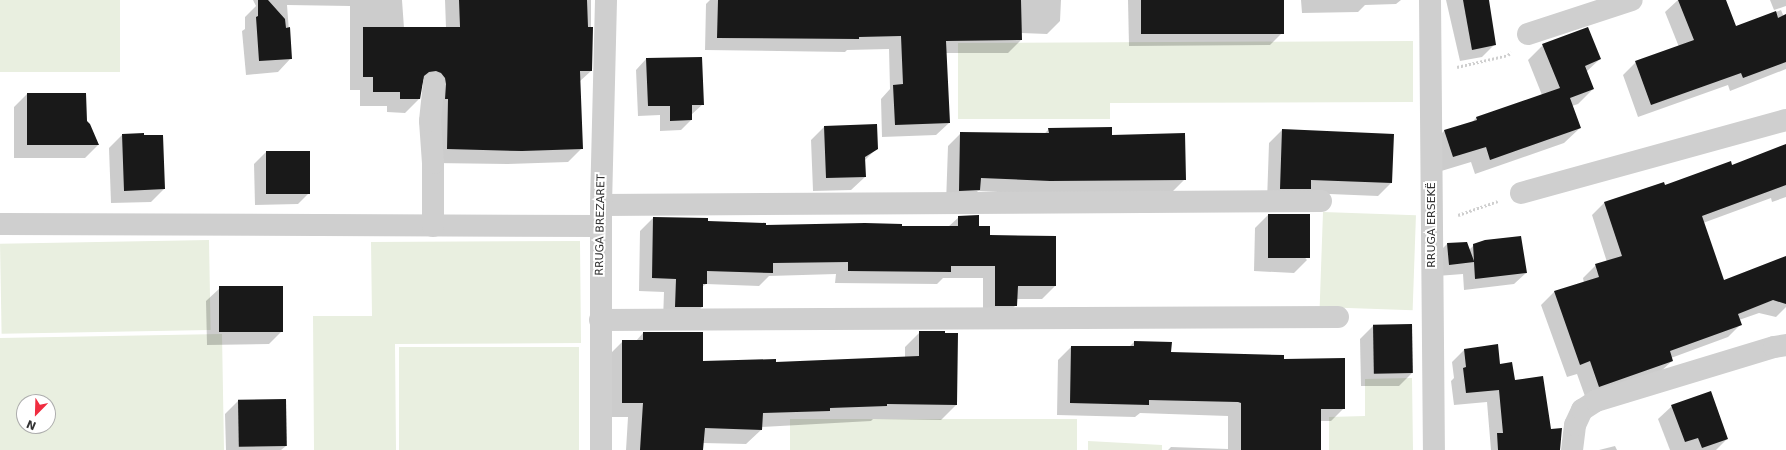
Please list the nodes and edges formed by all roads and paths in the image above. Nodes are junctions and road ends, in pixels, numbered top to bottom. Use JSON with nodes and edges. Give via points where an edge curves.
{"nodes":[{"id":1,"x":606,"y":0,"type":"edge"},
{"id":2,"x":1430,"y":0,"type":"edge"},
{"id":3,"x":1632,"y":0,"type":"edge"},
{"id":4,"x":1528,"y":34,"type":"joint"},
{"id":5,"x":1430,"y":73,"type":"junction"},
{"id":6,"x":434,"y":83,"type":"dead end"},
{"id":7,"x":1786,"y":120,"type":"edge"},
{"id":8,"x":1521,"y":193,"type":"joint"},
{"id":9,"x":1321,"y":201,"type":"dead end"},
{"id":10,"x":601,"y":216,"type":"junction"},
{"id":11,"x":0,"y":224,"type":"edge"},
{"id":12,"x":1431,"y":224,"type":"junction"},
{"id":13,"x":433,"y":226,"type":"junction"},
{"id":14,"x":1338,"y":317,"type":"dead end"},
{"id":15,"x":600,"y":320,"type":"junction"},
{"id":16,"x":1786,"y":345,"type":"edge"},
{"id":17,"x":601,"y":450,"type":"edge"},
{"id":18,"x":1434,"y":450,"type":"edge"},
{"id":19,"x":1572,"y":450,"type":"edge"}],
"edges":[{"from":1,"to":10,"type":"street","name":"RRUGA BREZARET"},
{"from":2,"to":5,"type":"street","name":"RRUGA ERSEKË"},
{"from":3,"to":4,"type":"street"},
{"from":4,"to":5,"type":"path","via":[[1508,55]]},
{"from":5,"to":12,"type":"street","name":"RRUGA ERSEKË"},
{"from":6,"to":13,"type":"street","via":[[430,121],[434,163]]},
{"from":7,"to":8,"type":"street"},
{"from":8,"to":12,"type":"path"},
{"from":9,"to":10,"type":"street"},
{"from":10,"to":13,"type":"street"},
{"from":10,"to":15,"type":"street","name":"RRUGA BREZARET"},
{"from":11,"to":13,"type":"street"},
{"from":12,"to":18,"type":"street","name":"RRUGA ERSEKË"},
{"from":14,"to":15,"type":"street"},
{"from":15,"to":17,"type":"street","name":"RRUGA BREZARET"},
{"from":16,"to":19,"type":"street","via":[[1596,401],[1582,410],[1575,426]]}]}
